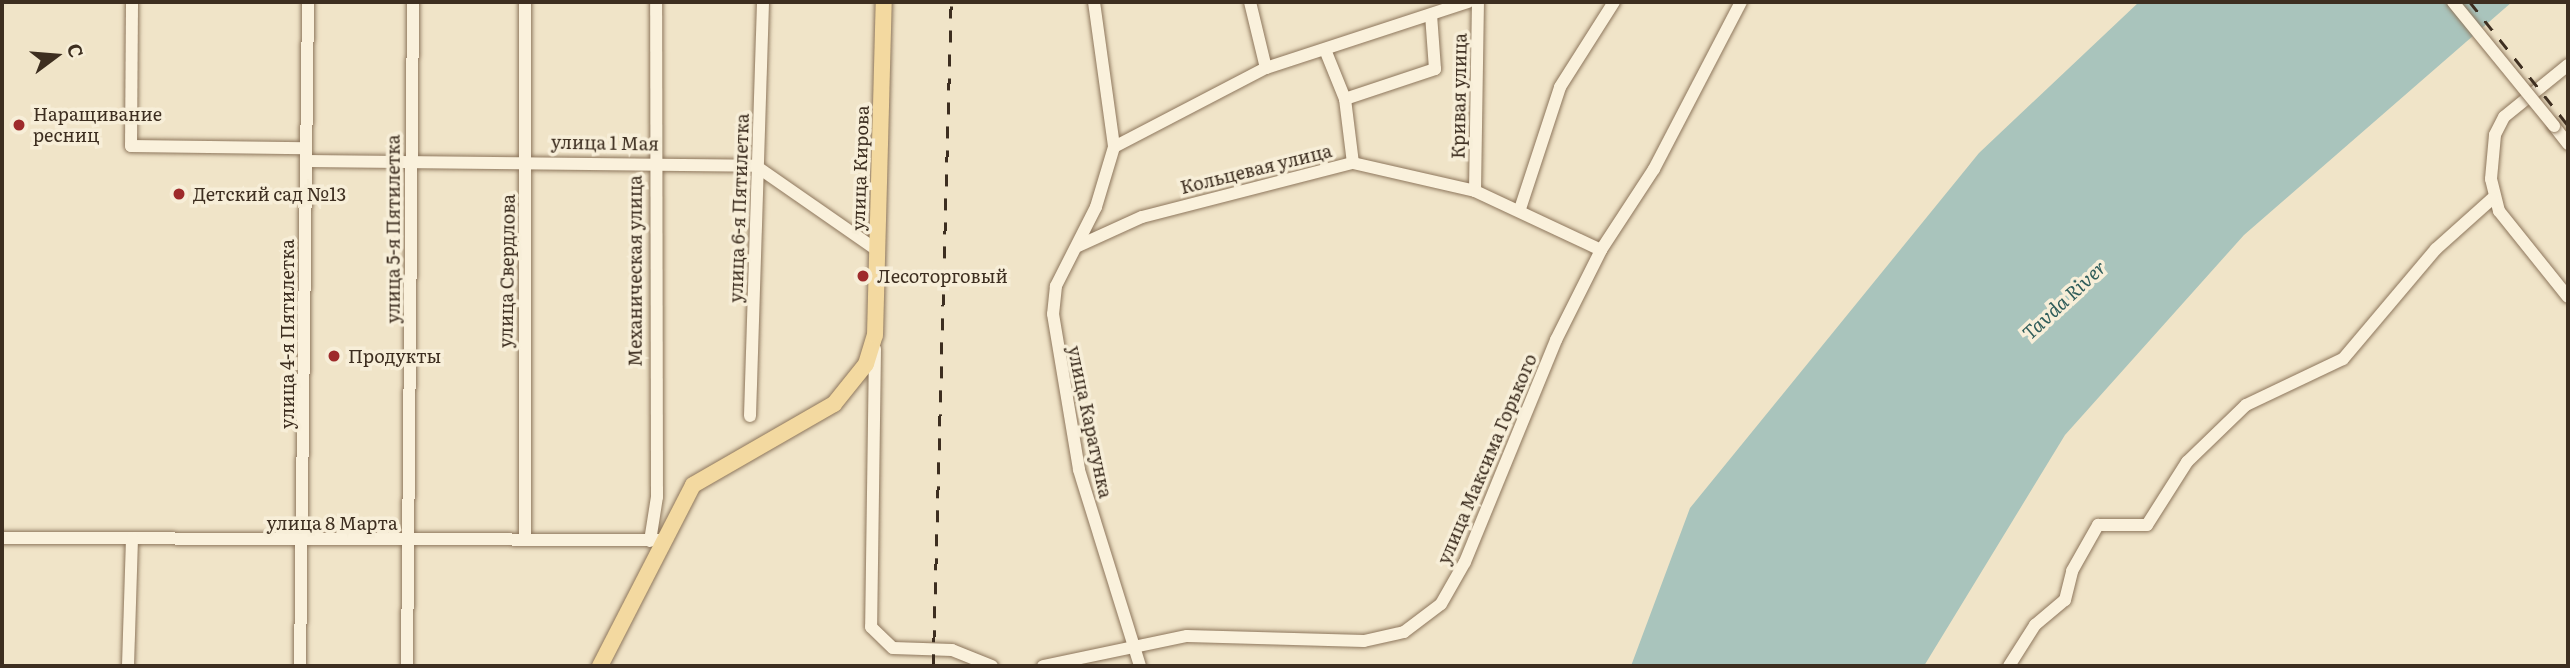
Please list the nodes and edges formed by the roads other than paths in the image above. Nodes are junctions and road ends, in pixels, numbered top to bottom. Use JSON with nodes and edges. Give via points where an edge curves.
{"nodes":[{"id":1,"x":308,"y":2,"type":"edge"},
{"id":2,"x":413,"y":2,"type":"edge"},
{"id":3,"x":525,"y":2,"type":"edge"},
{"id":4,"x":656,"y":2,"type":"edge"},
{"id":5,"x":763,"y":2,"type":"edge"},
{"id":6,"x":884,"y":2,"type":"edge"},
{"id":7,"x":1094,"y":2,"type":"edge"},
{"id":8,"x":1250,"y":2,"type":"edge"},
{"id":9,"x":1468,"y":2,"type":"edge"},
{"id":10,"x":1478,"y":2,"type":"edge"},
{"id":11,"x":1614,"y":2,"type":"edge"},
{"id":12,"x":2453,"y":2,"type":"edge"},
{"id":13,"x":132,"y":4,"type":"dead end"},
{"id":14,"x":1735,"y":4,"type":"edge"},
{"id":15,"x":1432,"y":15,"type":"junction"},
{"id":16,"x":1326,"y":52,"type":"junction"},
{"id":17,"x":2565,"y":66,"type":"edge"},
{"id":18,"x":1266,"y":68,"type":"junction"},
{"id":19,"x":1345,"y":99,"type":"junction"},
{"id":20,"x":2568,"y":144,"type":"edge"},
{"id":21,"x":1114,"y":147,"type":"junction"},
{"id":22,"x":306,"y":155,"type":"junction"},
{"id":23,"x":411,"y":159,"type":"junction"},
{"id":24,"x":526,"y":159,"type":"junction"},
{"id":25,"x":655,"y":161,"type":"junction"},
{"id":26,"x":1353,"y":163,"type":"junction"},
{"id":27,"x":756,"y":166,"type":"junction"},
{"id":28,"x":1475,"y":191,"type":"junction"},
{"id":29,"x":2493,"y":198,"type":"junction"},
{"id":30,"x":1520,"y":209,"type":"junction"},
{"id":31,"x":1078,"y":246,"type":"junction"},
{"id":32,"x":877,"y":250,"type":"junction"},
{"id":33,"x":1601,"y":250,"type":"junction"},
{"id":34,"x":2568,"y":297,"type":"edge"},
{"id":35,"x":875,"y":335,"type":"junction"},
{"id":36,"x":750,"y":416,"type":"dead end"},
{"id":37,"x":2,"y":538,"type":"edge"},
{"id":38,"x":132,"y":538,"type":"junction"},
{"id":39,"x":525,"y":540,"type":"junction"},
{"id":40,"x":656,"y":540,"type":"junction"},
{"id":41,"x":303,"y":541,"type":"junction"},
{"id":42,"x":408,"y":541,"type":"junction"},
{"id":43,"x":1132,"y":644,"type":"junction"},
{"id":44,"x":128,"y":666,"type":"edge"},
{"id":45,"x":300,"y":666,"type":"edge"},
{"id":46,"x":407,"y":666,"type":"edge"},
{"id":47,"x":600,"y":666,"type":"edge"},
{"id":48,"x":991,"y":666,"type":"edge"},
{"id":49,"x":1043,"y":666,"type":"edge"},
{"id":50,"x":1140,"y":666,"type":"edge"},
{"id":51,"x":2009,"y":666,"type":"edge"}],
"edges":[{"from":1,"to":22,"type":"street","name":"улица 4-я Пятилетка"},
{"from":2,"to":23,"type":"street","name":"улица 5-я Пятилетка"},
{"from":3,"to":24,"type":"street","name":"улица Свердлова"},
{"from":4,"to":25,"type":"street","name":"Механическая улица"},
{"from":5,"to":27,"type":"street","name":"улица 6-я Пятилетка"},
{"from":6,"to":32,"type":"main road","name":"улица Кирова"},
{"from":7,"to":21,"type":"street"},
{"from":8,"to":18,"type":"street"},
{"from":9,"to":15,"type":"street"},
{"from":10,"to":28,"type":"street","name":"Кривая улица"},
{"from":11,"to":30,"type":"street","via":[[1560,87]]},
{"from":12,"to":20,"type":"street","bridge":true},
{"from":13,"to":22,"type":"street","name":"улица 1 Мая","via":[[131,146]]},
{"from":14,"to":33,"type":"street","name":"улица Максима Горького","via":[[1654,169]]},
{"from":15,"to":16,"type":"street"},
{"from":15,"to":19,"type":"street","via":[[1435,69]]},
{"from":16,"to":18,"type":"street"},
{"from":16,"to":19,"type":"street"},
{"from":17,"to":29,"type":"street","via":[[2504,117],[2491,156]]},
{"from":18,"to":21,"type":"street"},
{"from":19,"to":26,"type":"street"},
{"from":21,"to":31,"type":"street","name":"улица Каратунка"},
{"from":22,"to":23,"type":"street","name":"улица 1 Мая"},
{"from":22,"to":41,"type":"street","name":"улица 4-я Пятилетка"},
{"from":23,"to":24,"type":"street","name":"улица 1 Мая"},
{"from":23,"to":42,"type":"street","name":"улица 5-я Пятилетка"},
{"from":24,"to":25,"type":"street","name":"улица 1 Мая"},
{"from":24,"to":39,"type":"street","name":"улица Свердлова"},
{"from":25,"to":27,"type":"street","name":"улица 1 Мая"},
{"from":25,"to":40,"type":"street","name":"Механическая улица"},
{"from":26,"to":28,"type":"street","name":"Кольцевая улица"},
{"from":26,"to":31,"type":"street","name":"Кольцевая улица","via":[[1142,217]]},
{"from":27,"to":32,"type":"street"},
{"from":27,"to":36,"type":"street","name":"улица 6-я Пятилетка"},
{"from":28,"to":30,"type":"street","name":"Кольцевая улица"},
{"from":29,"to":34,"type":"street"},
{"from":29,"to":51,"type":"street","via":[[2436,249],[2343,359],[2246,405],[2172,480],[2147,525],[2098,525],[2072,571],[2065,600],[2035,625]]},
{"from":30,"to":33,"type":"street","name":"Кольцевая улица"},
{"from":31,"to":43,"type":"street","name":"улица Каратунка","via":[[1056,286],[1056,343],[1079,470]]},
{"from":32,"to":35,"type":"main road","name":"улица Кирова"},
{"from":33,"to":43,"type":"street","name":"улица Максима Горького","via":[[1556,340],[1465,562],[1423,620],[1364,641],[1187,636]]},
{"from":35,"to":40,"type":"main road","name":"улица Кирова","via":[[848,394],[710,471],[693,485]]},
{"from":35,"to":48,"type":"street","name":"улица Кирова","via":[[868,614],[876,637],[893,648],[952,650]]},
{"from":37,"to":38,"type":"street","name":"улица 8 Марта"},
{"from":38,"to":41,"type":"street","name":"улица 8 Марта"},
{"from":38,"to":44,"type":"street"},
{"from":39,"to":40,"type":"street","name":"улица 8 Марта"},
{"from":39,"to":42,"type":"street","name":"улица 8 Марта"},
{"from":40,"to":47,"type":"main road","name":"Механическая улица"},
{"from":41,"to":42,"type":"street","name":"улица 8 Марта"},
{"from":41,"to":45,"type":"street","name":"улица 4-я Пятилетка"},
{"from":42,"to":46,"type":"street","name":"улица 5-я Пятилетка"},
{"from":43,"to":49,"type":"street","name":"улица Максима Горького"},
{"from":43,"to":50,"type":"street","name":"улица Каратунка"}]}
